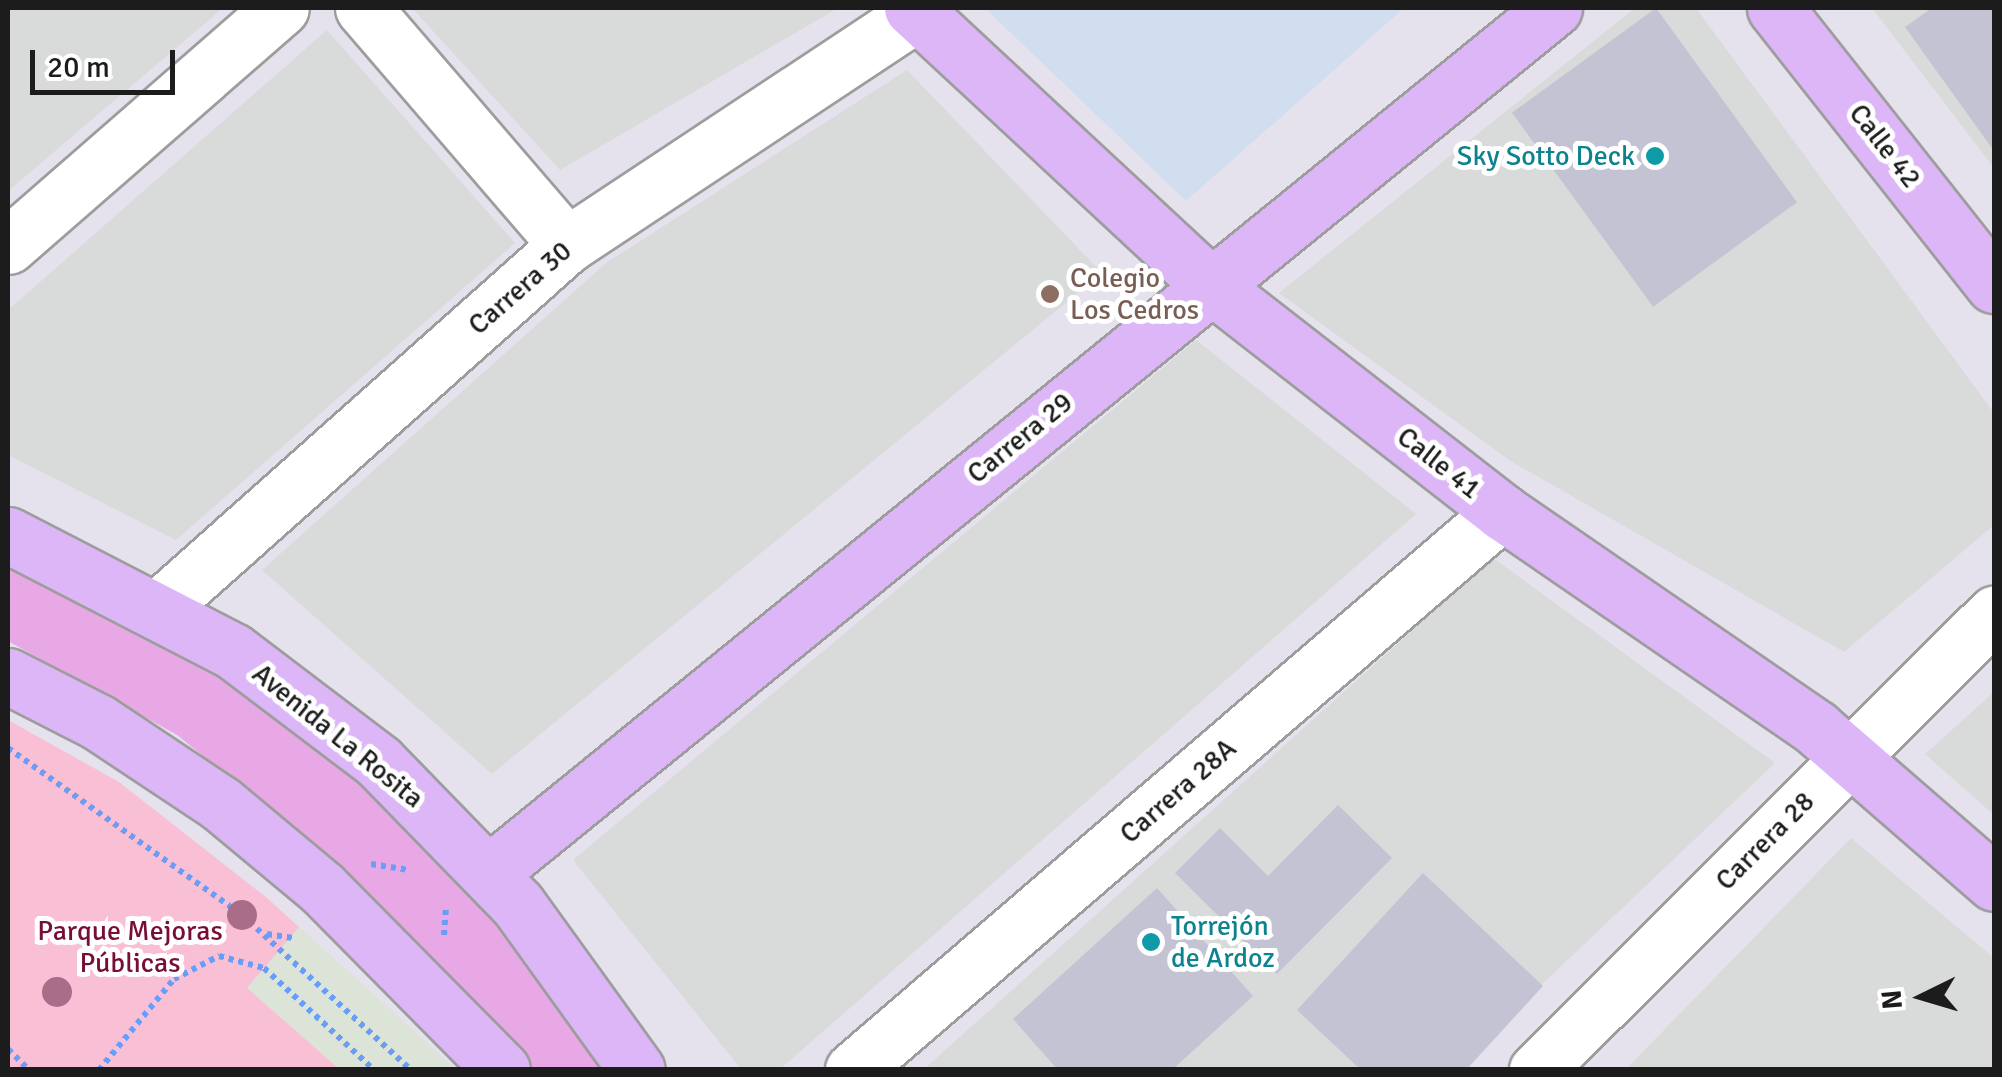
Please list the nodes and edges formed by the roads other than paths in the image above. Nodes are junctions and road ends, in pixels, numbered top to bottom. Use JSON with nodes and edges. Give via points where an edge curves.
{"nodes":[{"id":1,"x":281,"y":8,"type":"edge"},
{"id":2,"x":364,"y":8,"type":"edge"},
{"id":3,"x":1554,"y":8,"type":"edge"},
{"id":4,"x":1775,"y":8,"type":"edge"},
{"id":5,"x":914,"y":10,"type":"edge"},
{"id":6,"x":567,"y":245,"type":"junction"},
{"id":7,"x":8,"y":246,"type":"edge"},
{"id":8,"x":1208,"y":284,"type":"junction"},
{"id":9,"x":1994,"y":285,"type":"edge"},
{"id":10,"x":1502,"y":512,"type":"junction"},
{"id":11,"x":8,"y":534,"type":"edge"},
{"id":12,"x":158,"y":609,"type":"junction"},
{"id":13,"x":1994,"y":614,"type":"edge"},
{"id":14,"x":8,"y":676,"type":"edge"},
{"id":15,"x":1848,"y":757,"type":"junction"},
{"id":16,"x":1994,"y":882,"type":"edge"},
{"id":17,"x":468,"y":883,"type":"junction"},
{"id":18,"x":502,"y":1070,"type":"edge"},
{"id":19,"x":636,"y":1070,"type":"edge"},
{"id":20,"x":854,"y":1070,"type":"edge"},
{"id":21,"x":1537,"y":1070,"type":"edge"}],
"edges":[{"from":1,"to":7,"type":"street"},
{"from":2,"to":6,"type":"street"},
{"from":3,"to":8,"type":"street","name":"Carrera 29"},
{"from":4,"to":9,"type":"street","name":"Calle 42"},
{"from":5,"to":6,"type":"street","name":"Carrera 30"},
{"from":5,"to":8,"type":"street","name":"Calle 41"},
{"from":6,"to":12,"type":"street","name":"Carrera 30"},
{"from":8,"to":10,"type":"street","name":"Calle 41"},
{"from":8,"to":17,"type":"street","name":"Carrera 29"},
{"from":10,"to":15,"type":"street","name":"Calle 41"},
{"from":10,"to":20,"type":"street","name":"Carrera 28A"},
{"from":11,"to":12,"type":"street","name":"Avenida La Rosita"},
{"from":12,"to":17,"type":"street","name":"Avenida La Rosita","via":[[233,651],[379,762]]},
{"from":13,"to":15,"type":"street","name":"Carrera 28"},
{"from":14,"to":18,"type":"street","via":[[98,722],[220,803],[322,888]]},
{"from":15,"to":16,"type":"street","name":"Calle 41"},
{"from":15,"to":21,"type":"street","name":"Carrera 28"},
{"from":17,"to":19,"type":"street","name":"Avenida La Rosita"}]}
